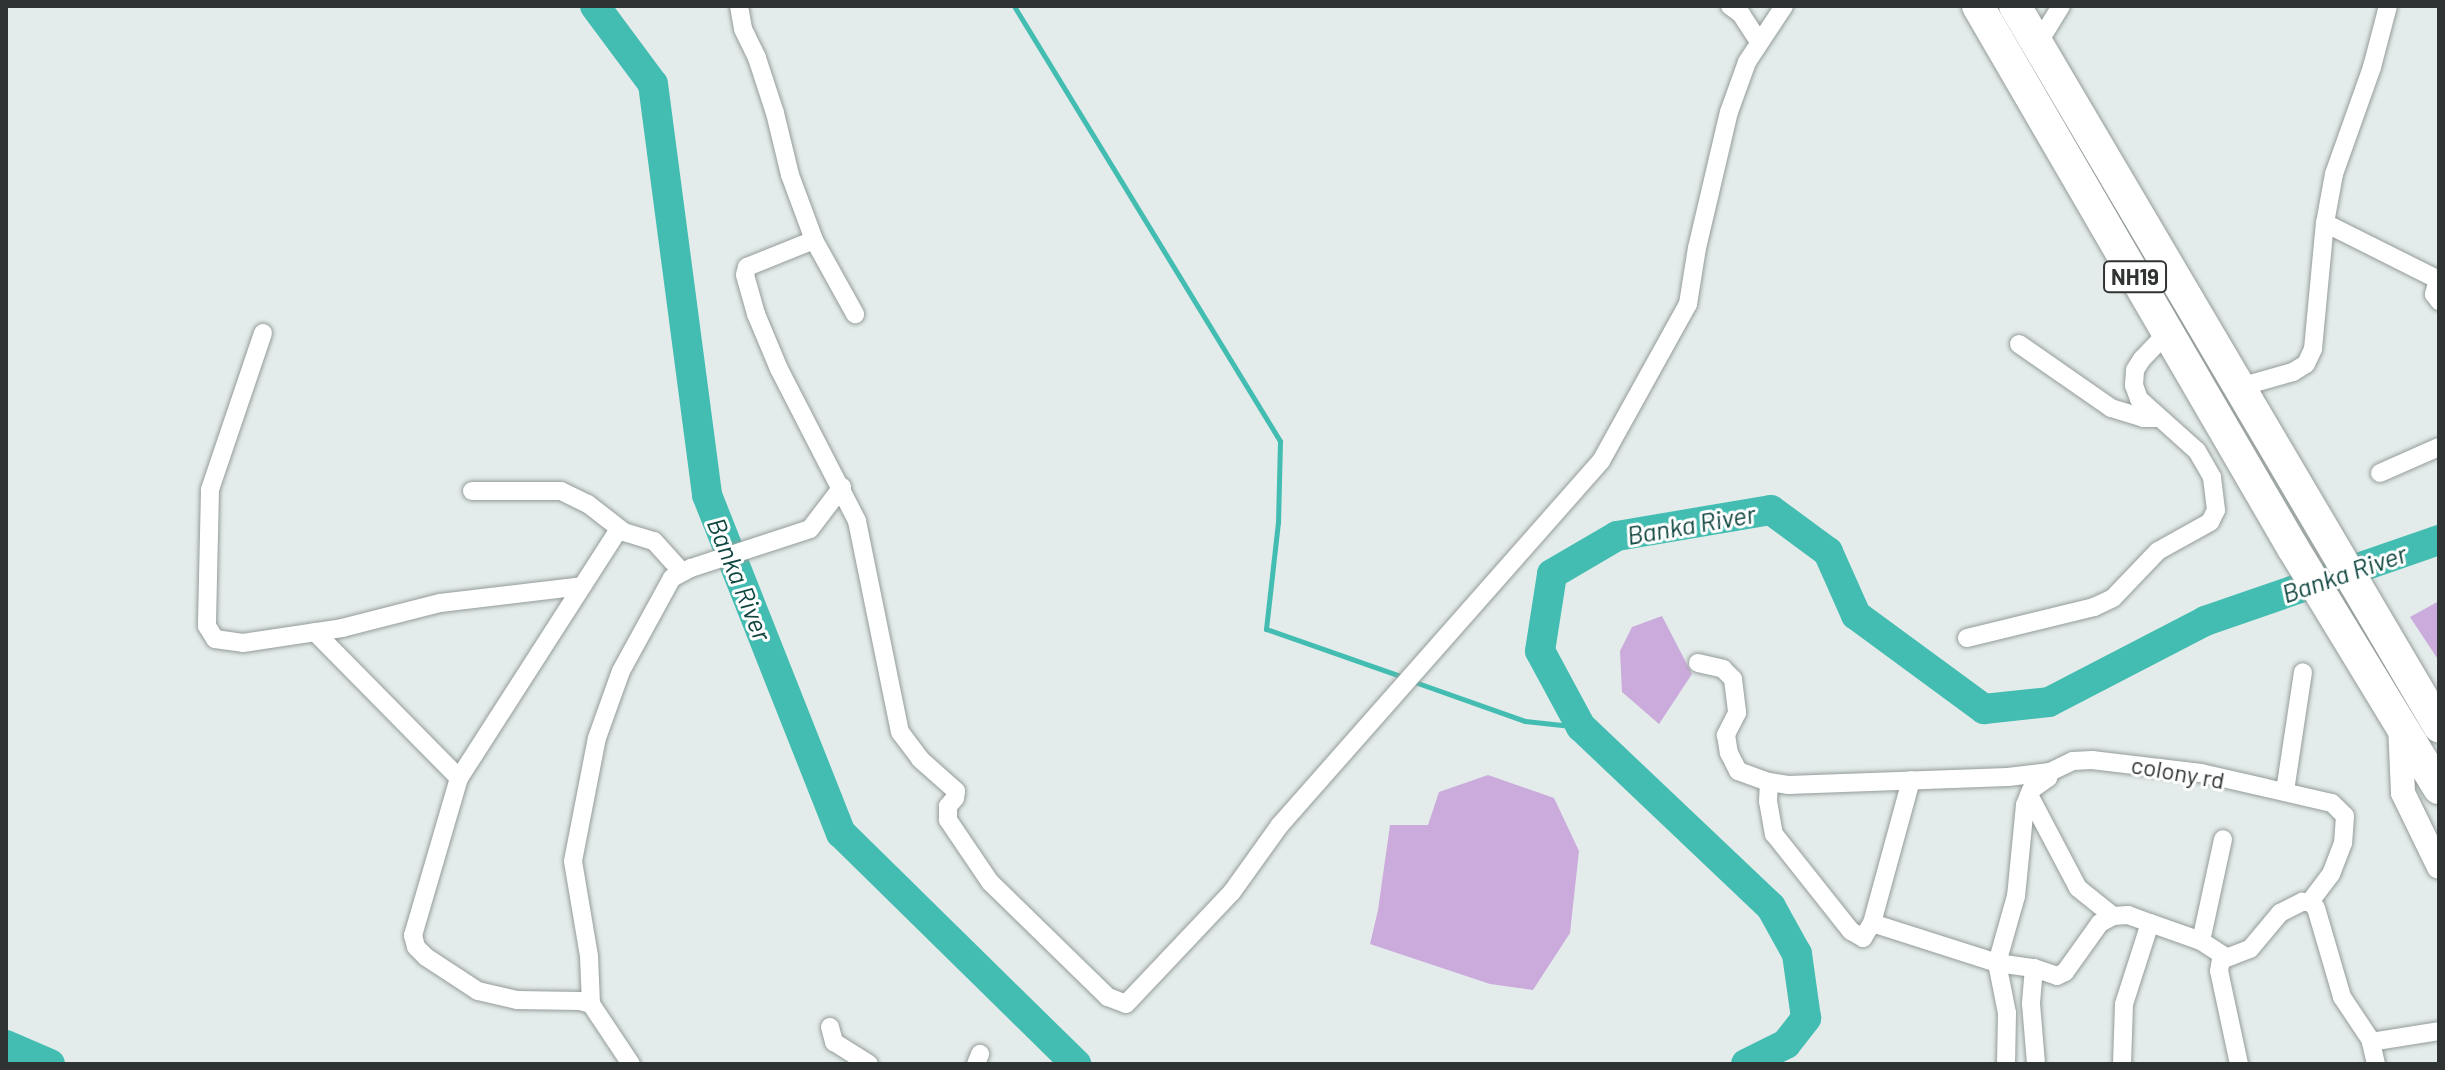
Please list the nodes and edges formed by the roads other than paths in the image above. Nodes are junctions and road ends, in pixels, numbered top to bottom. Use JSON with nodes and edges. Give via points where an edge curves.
{"nodes":[{"id":1,"x":739,"y":6,"type":"edge"},
{"id":2,"x":1730,"y":6,"type":"edge"},
{"id":3,"x":1784,"y":6,"type":"edge"},
{"id":4,"x":1978,"y":6,"type":"edge"},
{"id":5,"x":2015,"y":6,"type":"edge"},
{"id":6,"x":2061,"y":6,"type":"edge"},
{"id":7,"x":2388,"y":6,"type":"edge"},
{"id":8,"x":1759,"y":42,"type":"junction"},
{"id":9,"x":2037,"y":45,"type":"junction"},
{"id":10,"x":2325,"y":223,"type":"junction"},
{"id":11,"x":814,"y":240,"type":"junction"},
{"id":12,"x":2438,"y":280,"type":"edge"},
{"id":13,"x":2439,"y":301,"type":"edge"},
{"id":14,"x":855,"y":314,"type":"dead end"},
{"id":15,"x":263,"y":333,"type":"dead end"},
{"id":16,"x":2167,"y":333,"type":"junction"},
{"id":17,"x":2019,"y":344,"type":"dead end"},
{"id":18,"x":2240,"y":387,"type":"junction"},
{"id":19,"x":2159,"y":418,"type":"junction"},
{"id":20,"x":2439,"y":447,"type":"edge"},
{"id":21,"x":2380,"y":473,"type":"dead end"},
{"id":22,"x":842,"y":487,"type":"junction"},
{"id":23,"x":472,"y":491,"type":"dead end"},
{"id":24,"x":619,"y":529,"type":"junction"},
{"id":25,"x":682,"y":566,"type":"junction"},
{"id":26,"x":582,"y":586,"type":"junction"},
{"id":27,"x":315,"y":632,"type":"junction"},
{"id":28,"x":1967,"y":638,"type":"dead end"},
{"id":29,"x":1698,"y":663,"type":"dead end"},
{"id":30,"x":2303,"y":672,"type":"dead end"},
{"id":31,"x":2400,"y":724,"type":"junction"},
{"id":32,"x":2439,"y":726,"type":"edge"},
{"id":33,"x":2050,"y":772,"type":"junction"},
{"id":34,"x":459,"y":778,"type":"junction"},
{"id":35,"x":1911,"y":780,"type":"junction"},
{"id":36,"x":1769,"y":782,"type":"junction"},
{"id":37,"x":2439,"y":788,"type":"edge"},
{"id":38,"x":2285,"y":791,"type":"junction"},
{"id":39,"x":2029,"y":795,"type":"junction"},
{"id":40,"x":2223,"y":839,"type":"dead end"},
{"id":41,"x":2439,"y":867,"type":"edge"},
{"id":42,"x":2310,"y":902,"type":"junction"},
{"id":43,"x":2113,"y":916,"type":"junction"},
{"id":44,"x":1872,"y":923,"type":"junction"},
{"id":45,"x":2150,"y":923,"type":"junction"},
{"id":46,"x":2201,"y":941,"type":"junction"},
{"id":47,"x":2226,"y":957,"type":"junction"},
{"id":48,"x":1997,"y":963,"type":"junction"},
{"id":49,"x":2034,"y":968,"type":"junction"},
{"id":50,"x":591,"y":1004,"type":"junction"},
{"id":51,"x":830,"y":1027,"type":"dead end"},
{"id":52,"x":2439,"y":1031,"type":"edge"},
{"id":53,"x":2372,"y":1042,"type":"junction"},
{"id":54,"x":631,"y":1064,"type":"edge"},
{"id":55,"x":869,"y":1064,"type":"edge"},
{"id":56,"x":2006,"y":1064,"type":"edge"},
{"id":57,"x":2036,"y":1064,"type":"edge"},
{"id":58,"x":2122,"y":1064,"type":"edge"},
{"id":59,"x":2239,"y":1064,"type":"edge"},
{"id":60,"x":2376,"y":1064,"type":"edge"}],
"edges":[{"from":1,"to":11,"type":"street"},
{"from":2,"to":8,"type":"street"},
{"from":3,"to":8,"type":"street"},
{"from":4,"to":16,"type":"highway","number":"NH19"},
{"from":5,"to":9,"type":"highway","number":"NH19"},
{"from":6,"to":9,"type":"street"},
{"from":7,"to":10,"type":"street","via":[[2334,174]]},
{"from":8,"to":22,"type":"street","via":[[1729,112],[1688,304],[1613,443],[1573,496],[1280,825],[1232,892],[1126,1004],[1117,1003],[1052,945],[990,882],[948,820],[956,791],[920,759],[900,732],[864,546]]},
{"from":9,"to":18,"type":"highway","number":"NH19"},
{"from":10,"to":12,"type":"street"},
{"from":10,"to":18,"type":"street","via":[[2313,349],[2306,364]]},
{"from":11,"to":14,"type":"street"},
{"from":11,"to":22,"type":"street","via":[[747,267],[745,275],[779,369]]},
{"from":12,"to":13,"type":"street","via":[[2434,294]]},
{"from":15,"to":27,"type":"street","via":[[210,490],[207,626],[215,639],[230,643]]},
{"from":16,"to":19,"type":"street","via":[[2135,370],[2139,399]]},
{"from":16,"to":31,"type":"highway","number":"NH19"},
{"from":17,"to":19,"type":"street","via":[[2111,408]]},
{"from":18,"to":32,"type":"highway","number":"NH19"},
{"from":19,"to":28,"type":"street","via":[[2197,451],[2212,477],[2216,510],[2210,522],[2158,551],[2104,602]]},
{"from":20,"to":21,"type":"street"},
{"from":22,"to":25,"type":"street","via":[[810,529]]},
{"from":23,"to":24,"type":"street","via":[[561,491]]},
{"from":24,"to":25,"type":"street","via":[[654,541]]},
{"from":24,"to":26,"type":"street"},
{"from":25,"to":50,"type":"street","via":[[621,671],[582,798],[573,861],[589,956]]},
{"from":26,"to":27,"type":"street","via":[[440,603]]},
{"from":26,"to":34,"type":"street"},
{"from":27,"to":34,"type":"street"},
{"from":29,"to":36,"type":"street","name":"colony rd","via":[[1729,673],[1737,713],[1726,735],[1729,753],[1738,771]]},
{"from":30,"to":38,"type":"street"},
{"from":31,"to":37,"type":"highway","number":"NH19"},
{"from":31,"to":41,"type":"street","via":[[2403,793]]},
{"from":33,"to":35,"type":"street","name":"colony rd"},
{"from":33,"to":38,"type":"street","name":"colony rd","via":[[2073,761],[2123,762]]},
{"from":33,"to":39,"type":"street"},
{"from":34,"to":50,"type":"street","via":[[415,923],[416,947],[478,991],[517,1000]]},
{"from":35,"to":36,"type":"street","name":"colony rd"},
{"from":35,"to":44,"type":"street"},
{"from":36,"to":44,"type":"street","via":[[1774,834],[1794,863],[1858,938],[1869,933]]},
{"from":38,"to":42,"type":"street","name":"colony rd","via":[[2332,803],[2345,816],[2337,861]]},
{"from":39,"to":43,"type":"street","via":[[2078,888]]},
{"from":39,"to":48,"type":"street","via":[[2016,896]]},
{"from":40,"to":46,"type":"street"},
{"from":42,"to":47,"type":"street","via":[[2280,913],[2250,949]]},
{"from":42,"to":53,"type":"street","via":[[2342,997]]},
{"from":43,"to":45,"type":"street"},
{"from":43,"to":49,"type":"street","via":[[2100,923],[2065,972],[2057,976]]},
{"from":44,"to":48,"type":"street"},
{"from":45,"to":46,"type":"street"},
{"from":45,"to":58,"type":"street","via":[[2124,1004]]},
{"from":46,"to":47,"type":"street"},
{"from":47,"to":59,"type":"street","via":[[2219,971]]},
{"from":48,"to":49,"type":"street"},
{"from":48,"to":56,"type":"street","via":[[2007,1013]]},
{"from":49,"to":57,"type":"street"},
{"from":50,"to":54,"type":"street"},
{"from":51,"to":55,"type":"street","via":[[834,1042]]},
{"from":52,"to":53,"type":"street"},
{"from":53,"to":60,"type":"street"}]}
